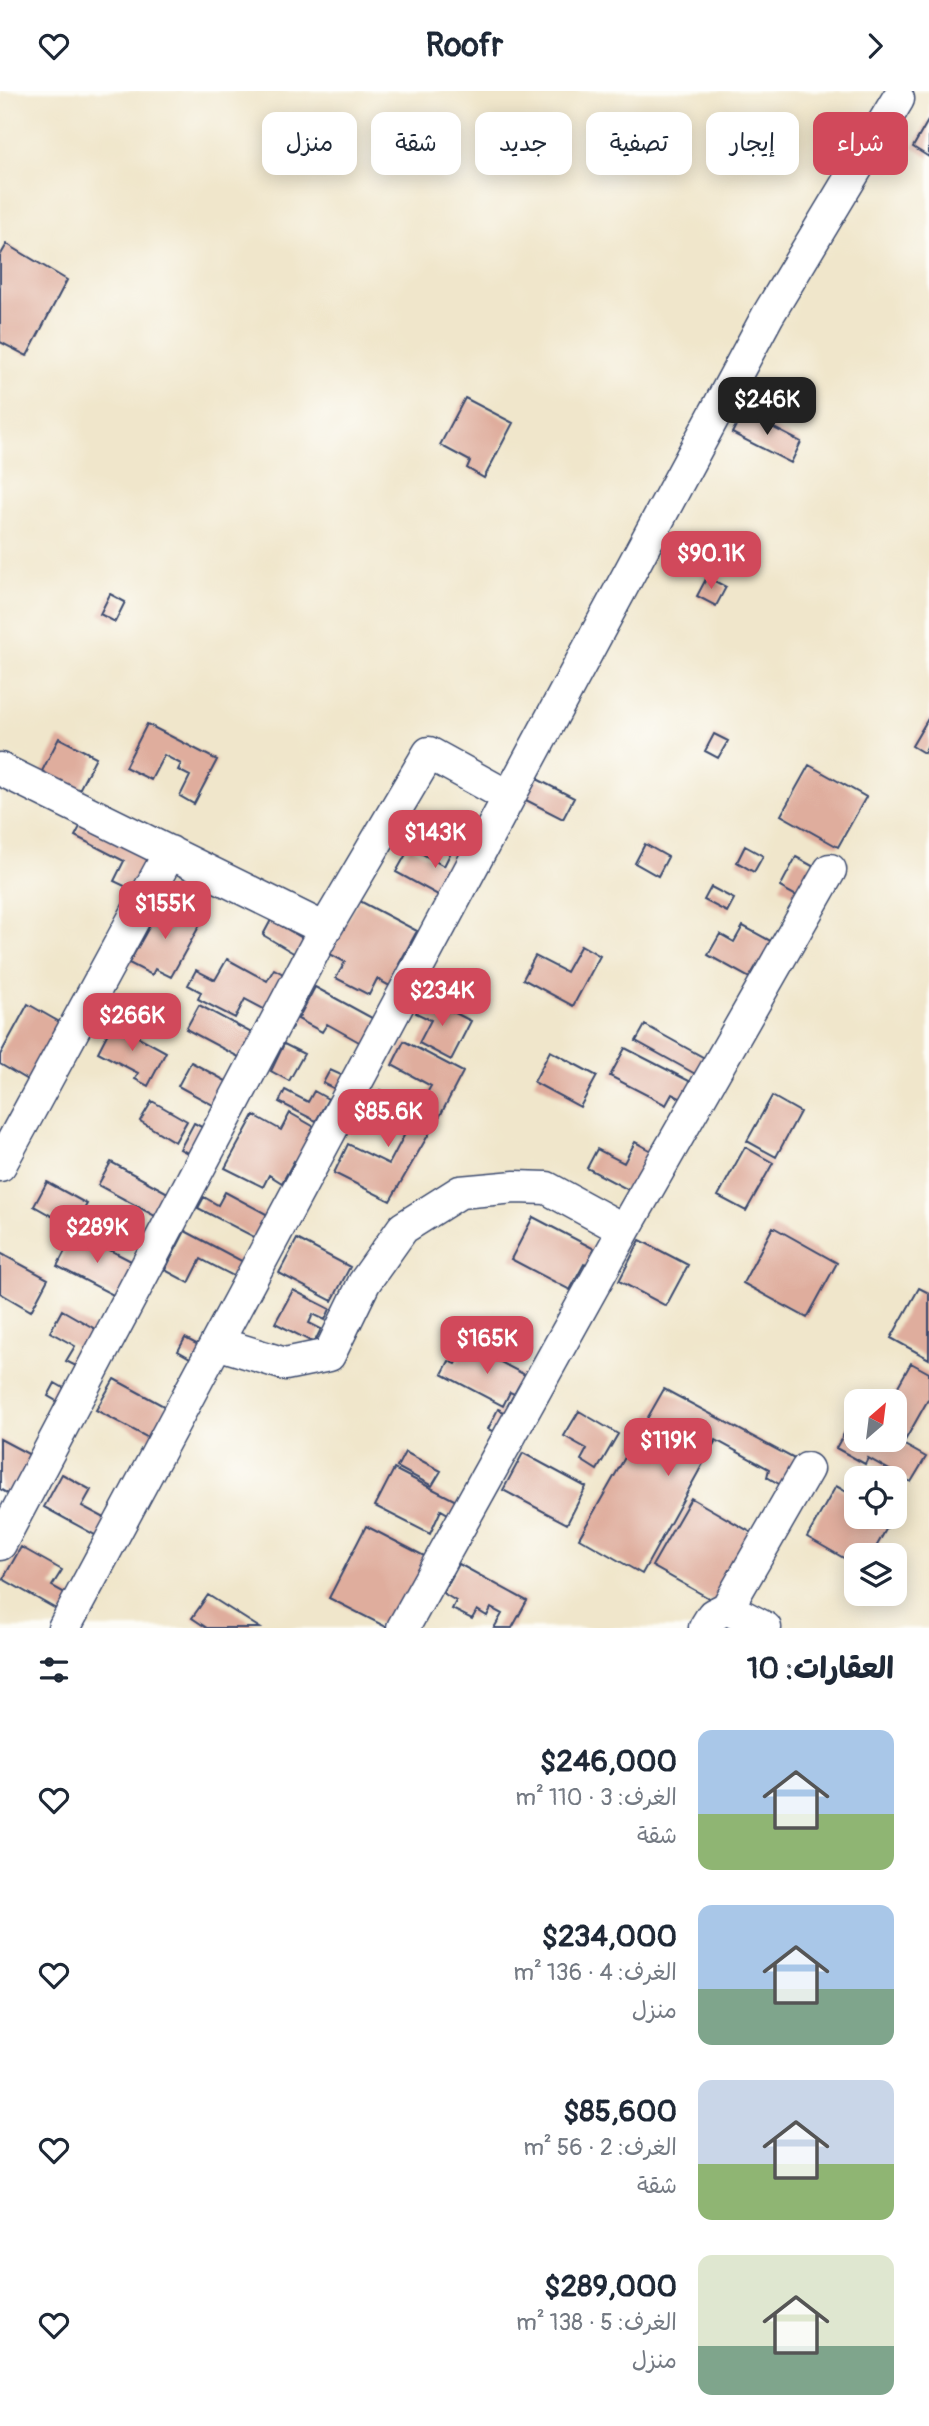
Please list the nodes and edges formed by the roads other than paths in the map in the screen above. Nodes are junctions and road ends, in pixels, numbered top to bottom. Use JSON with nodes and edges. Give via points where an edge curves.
{"nodes":[{"id":1,"x":898,"y":99,"type":"dead end"},
{"id":2,"x":0,"y":769,"type":"edge"},
{"id":3,"x":509,"y":797,"type":"junction"},
{"id":4,"x":170,"y":852,"type":"junction"},
{"id":5,"x":830,"y":870,"type":"dead end"},
{"id":6,"x":325,"y":929,"type":"junction"},
{"id":7,"x":0,"y":1165,"type":"edge"},
{"id":8,"x":624,"y":1230,"type":"junction"},
{"id":9,"x":217,"y":1343,"type":"junction"},
{"id":10,"x":807,"y":1469,"type":"dead end"},
{"id":11,"x":0,"y":1544,"type":"edge"},
{"id":12,"x":716,"y":1618,"type":"edge"},
{"id":13,"x":64,"y":1628,"type":"edge"},
{"id":14,"x":402,"y":1628,"type":"edge"},
{"id":15,"x":765,"y":1628,"type":"edge"}],
"edges":[{"from":1,"to":3,"type":"street","via":[[768,315]]},
{"from":2,"to":4,"type":"street"},
{"from":3,"to":6,"type":"street","via":[[429,753]]},
{"from":3,"to":9,"type":"street"},
{"from":4,"to":6,"type":"street"},
{"from":4,"to":7,"type":"street"},
{"from":5,"to":8,"type":"street"},
{"from":6,"to":11,"type":"street"},
{"from":8,"to":9,"type":"street","via":[[547,1188],[460,1192],[403,1228],[364,1283],[329,1355],[285,1364]]},
{"from":8,"to":14,"type":"street"},
{"from":9,"to":13,"type":"street"},
{"from":10,"to":12,"type":"street"},
{"from":12,"to":15,"type":"street"}]}
